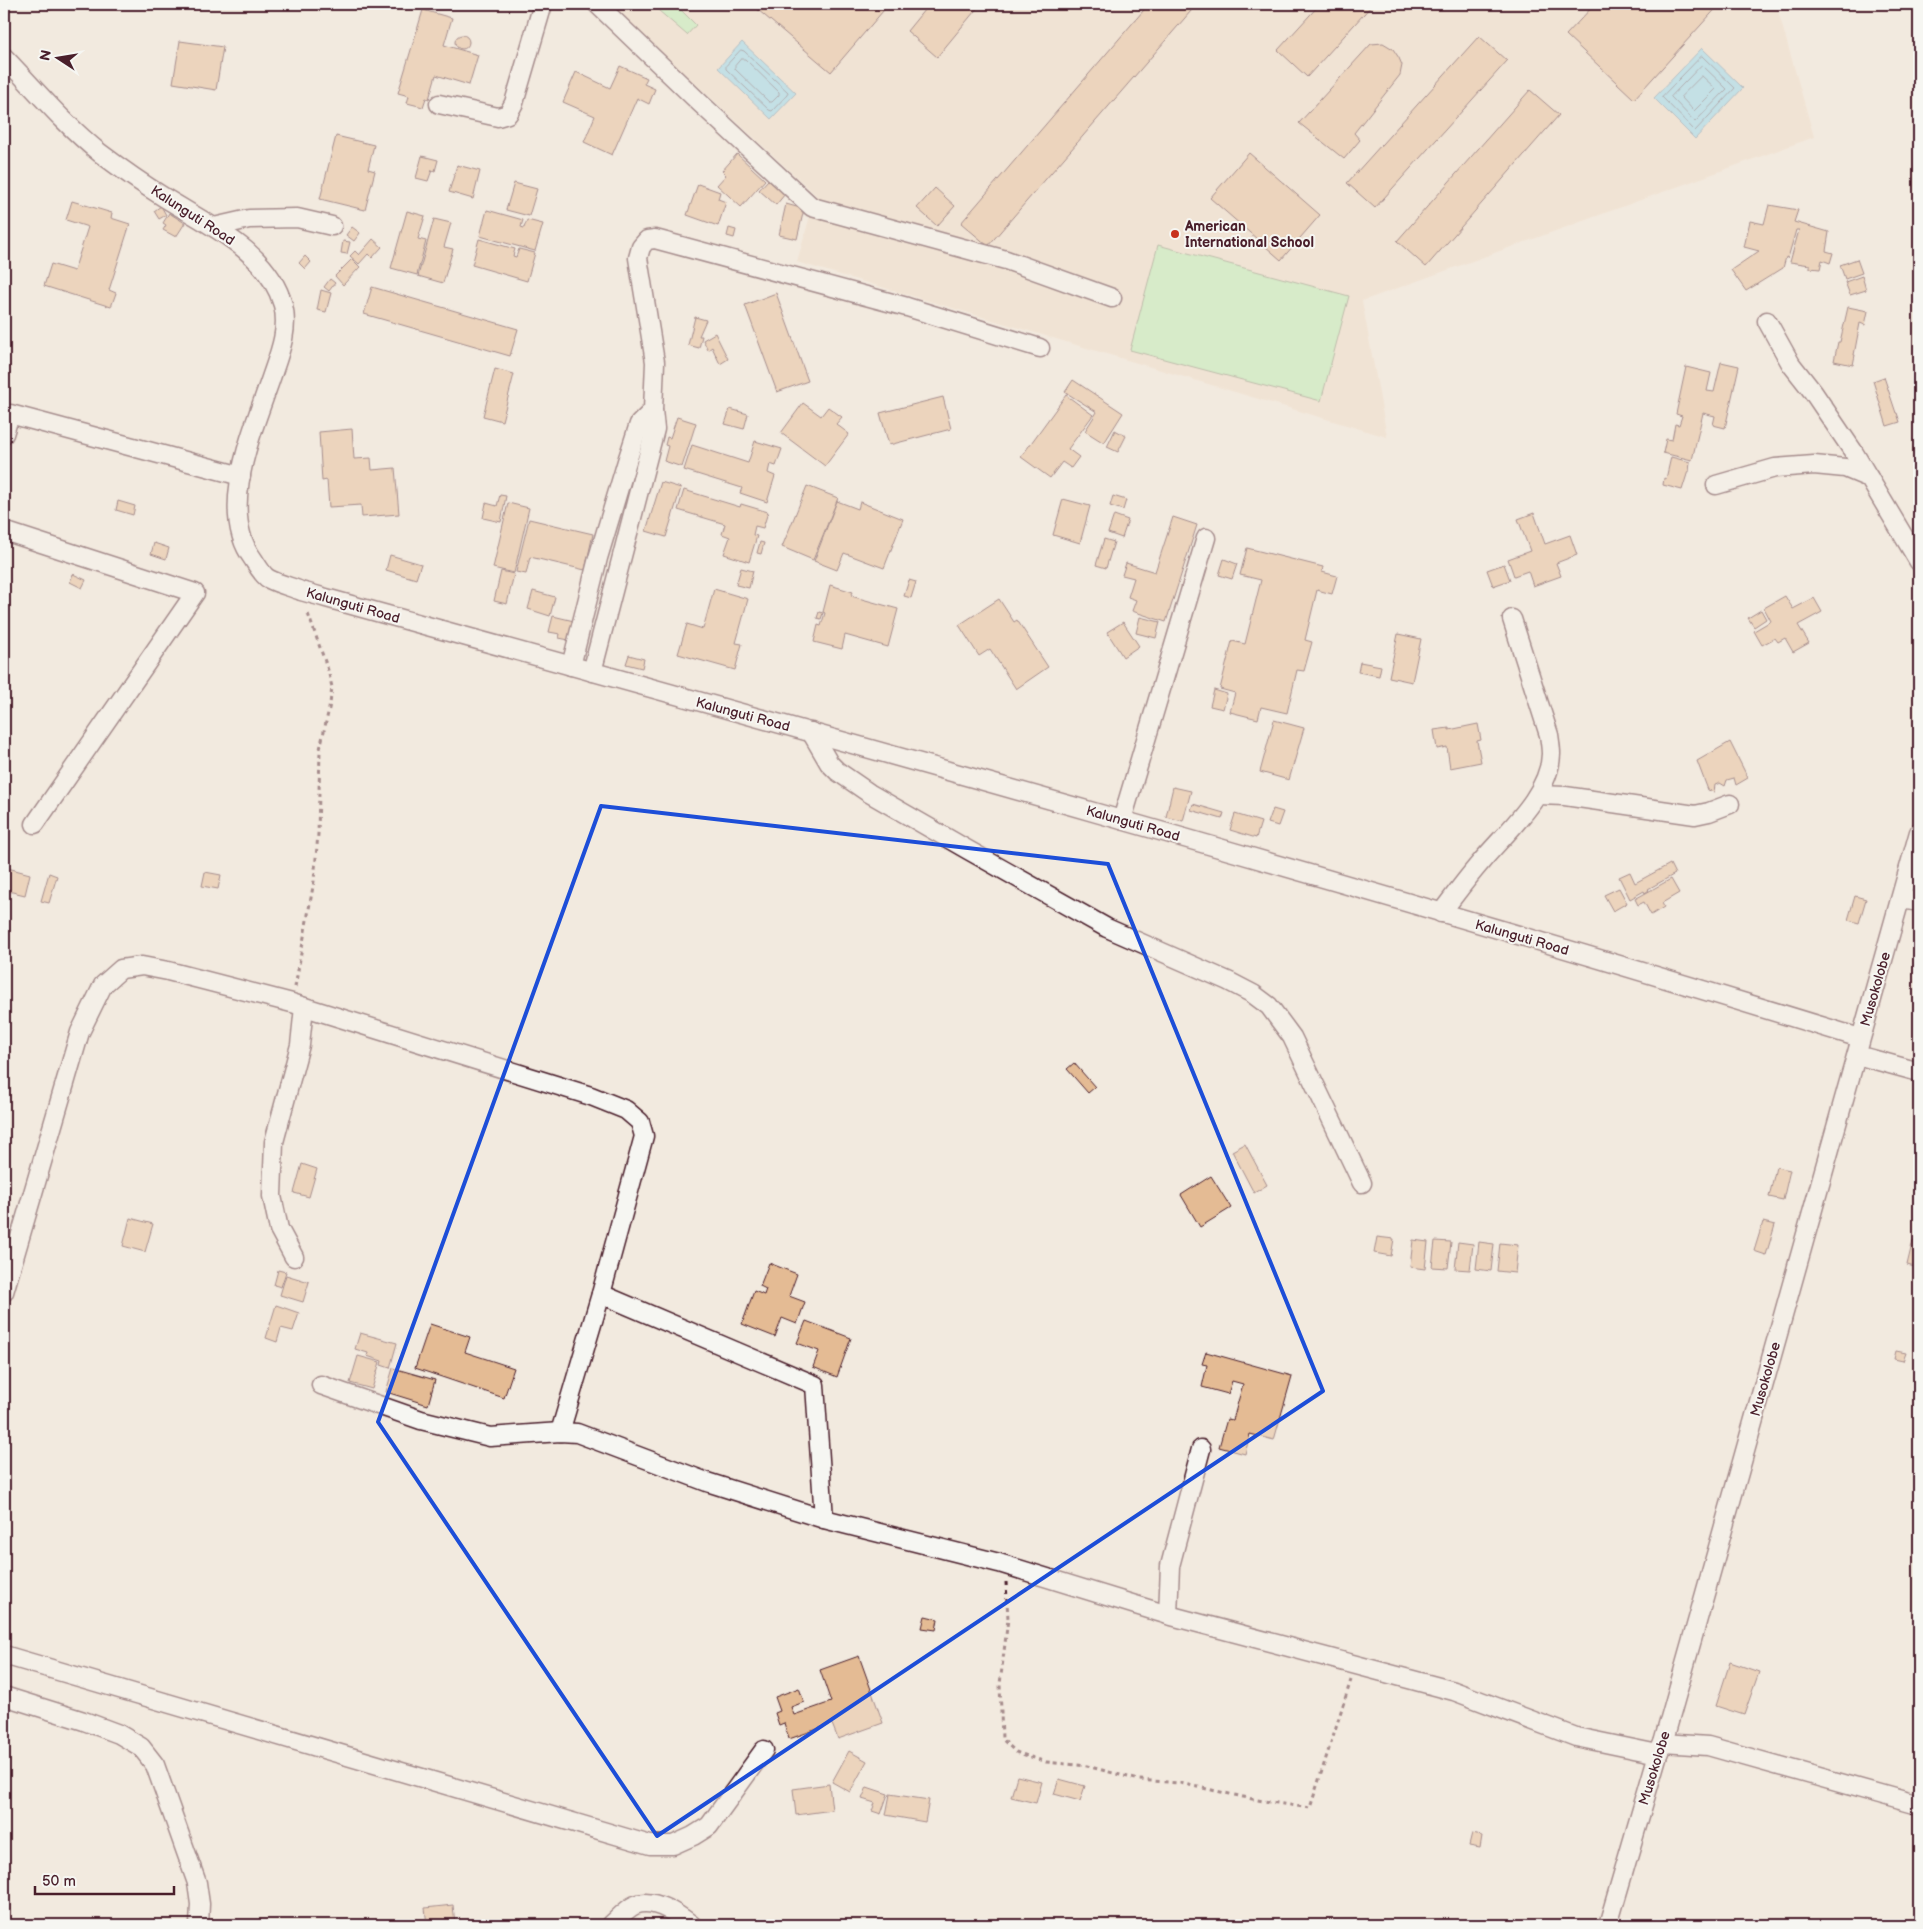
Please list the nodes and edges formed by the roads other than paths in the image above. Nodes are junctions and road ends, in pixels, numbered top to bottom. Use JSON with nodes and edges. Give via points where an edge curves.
{"nodes":[{"id":1,"x":543,"y":4,"type":"edge"},
{"id":2,"x":597,"y":4,"type":"edge"},
{"id":3,"x":4,"y":57,"type":"edge"},
{"id":4,"x":439,"y":104,"type":"dead end"},
{"id":5,"x":332,"y":226,"type":"dead end"},
{"id":6,"x":214,"y":227,"type":"junction"},
{"id":7,"x":1112,"y":298,"type":"dead end"},
{"id":8,"x":1767,"y":321,"type":"dead end"},
{"id":9,"x":1040,"y":348,"type":"dead end"},
{"id":10,"x":653,"y":410,"type":"junction"},
{"id":11,"x":4,"y":434,"type":"edge"},
{"id":12,"x":241,"y":476,"type":"junction"},
{"id":13,"x":1869,"y":478,"type":"junction"},
{"id":14,"x":1716,"y":485,"type":"dead end"},
{"id":15,"x":4,"y":531,"type":"edge"},
{"id":16,"x":1206,"y":538,"type":"dead end"},
{"id":17,"x":1919,"y":562,"type":"edge"},
{"id":18,"x":1512,"y":619,"type":"dead end"},
{"id":19,"x":571,"y":666,"type":"junction"},
{"id":20,"x":592,"y":672,"type":"junction"},
{"id":21,"x":811,"y":732,"type":"junction"},
{"id":22,"x":1538,"y":795,"type":"junction"},
{"id":23,"x":1730,"y":804,"type":"dead end"},
{"id":24,"x":1122,"y":820,"type":"junction"},
{"id":25,"x":34,"y":824,"type":"dead end"},
{"id":26,"x":1919,"y":832,"type":"edge"},
{"id":27,"x":1901,"y":899,"type":"junction"},
{"id":28,"x":1919,"y":902,"type":"edge"},
{"id":29,"x":1441,"y":913,"type":"junction"},
{"id":30,"x":298,"y":1005,"type":"junction"},
{"id":31,"x":1859,"y":1046,"type":"junction"},
{"id":32,"x":1919,"y":1072,"type":"edge"},
{"id":33,"x":1362,"y":1183,"type":"dead end"},
{"id":34,"x":294,"y":1257,"type":"dead end"},
{"id":35,"x":4,"y":1292,"type":"edge"},
{"id":36,"x":601,"y":1294,"type":"junction"},
{"id":37,"x":321,"y":1385,"type":"dead end"},
{"id":38,"x":560,"y":1432,"type":"junction"},
{"id":39,"x":1201,"y":1449,"type":"dead end"},
{"id":40,"x":824,"y":1519,"type":"junction"},
{"id":41,"x":1168,"y":1615,"type":"junction"},
{"id":42,"x":4,"y":1655,"type":"edge"},
{"id":43,"x":4,"y":1696,"type":"edge"},
{"id":44,"x":1660,"y":1748,"type":"junction"},
{"id":45,"x":764,"y":1750,"type":"dead end"},
{"id":46,"x":1919,"y":1805,"type":"edge"},
{"id":47,"x":199,"y":1925,"type":"edge"},
{"id":48,"x":611,"y":1925,"type":"edge"},
{"id":49,"x":692,"y":1925,"type":"edge"},
{"id":50,"x":1608,"y":1925,"type":"edge"}],
"edges":[{"from":1,"to":4,"type":"street","via":[[508,114],[498,117]]},
{"from":2,"to":7,"type":"street","via":[[812,207],[1006,260]]},
{"from":3,"to":6,"type":"street","name":"Kalunguti Road","via":[[100,153]]},
{"from":5,"to":6,"type":"street","via":[[297,218],[249,219]]},
{"from":6,"to":12,"type":"street","name":"Kalunguti Road","via":[[244,249],[272,278],[286,319],[279,355]]},
{"from":8,"to":13,"type":"street","via":[[1791,364]]},
{"from":9,"to":10,"type":"street","via":[[907,307],[655,239],[647,240],[638,258],[655,362]]},
{"from":10,"to":19,"type":"street","via":[[639,424],[627,461]]},
{"from":10,"to":20,"type":"street","via":[[655,429]]},
{"from":11,"to":12,"type":"street","via":[[10,414]]},
{"from":12,"to":19,"type":"street","name":"Kalunguti Road","via":[[236,513],[246,550],[268,579]]},
{"from":13,"to":14,"type":"street","via":[[1845,468],[1814,465],[1774,468]]},
{"from":13,"to":17,"type":"street"},
{"from":15,"to":25,"type":"street","via":[[195,593]]},
{"from":16,"to":24,"type":"street"},
{"from":18,"to":22,"type":"street","via":[[1550,735],[1551,756]]},
{"from":19,"to":20,"type":"street","name":"Kalunguti Road"},
{"from":20,"to":21,"type":"street","name":"Kalunguti Road"},
{"from":21,"to":24,"type":"street","name":"Kalunguti Road"},
{"from":21,"to":33,"type":"street","via":[[829,763],[869,793],[1107,928],[1228,981],[1269,1006],[1292,1037]]},
{"from":22,"to":23,"type":"street","via":[[1696,814]]},
{"from":22,"to":29,"type":"street"},
{"from":24,"to":29,"type":"street","name":"Kalunguti Road"},
{"from":26,"to":27,"type":"street","name":"Musokolobe"},
{"from":27,"to":28,"type":"street"},
{"from":27,"to":31,"type":"street","name":"Musokolobe"},
{"from":29,"to":31,"type":"street","name":"Kalunguti Road","via":[[1684,984]]},
{"from":30,"to":34,"type":"street","via":[[300,1045],[274,1151],[272,1196],[279,1228]]},
{"from":30,"to":35,"type":"street","via":[[142,966],[121,970],[102,985],[80,1032]]},
{"from":30,"to":36,"type":"street","via":[[591,1096],[626,1110],[640,1122],[644,1136]]},
{"from":31,"to":32,"type":"street","name":"Kalunguti Road"},
{"from":31,"to":44,"type":"street","name":"Musokolobe"},
{"from":36,"to":38,"type":"street"},
{"from":36,"to":40,"type":"street","via":[[815,1385]]},
{"from":37,"to":38,"type":"street","via":[[421,1420],[490,1437]]},
{"from":38,"to":40,"type":"street","via":[[577,1433],[707,1482]]},
{"from":39,"to":41,"type":"street","via":[[1170,1566]]},
{"from":40,"to":41,"type":"street","via":[[999,1563]]},
{"from":41,"to":44,"type":"street","via":[[1454,1691],[1576,1737]]},
{"from":42,"to":45,"type":"street","via":[[650,1845],[674,1845],[709,1826]]},
{"from":43,"to":47,"type":"street","via":[[119,1734],[141,1747],[155,1765],[197,1883]]},
{"from":44,"to":46,"type":"street","via":[[1708,1746]]},
{"from":44,"to":50,"type":"street","name":"Musokolobe"},
{"from":48,"to":49,"type":"street","via":[[634,1905],[642,1903],[675,1911]]}]}
